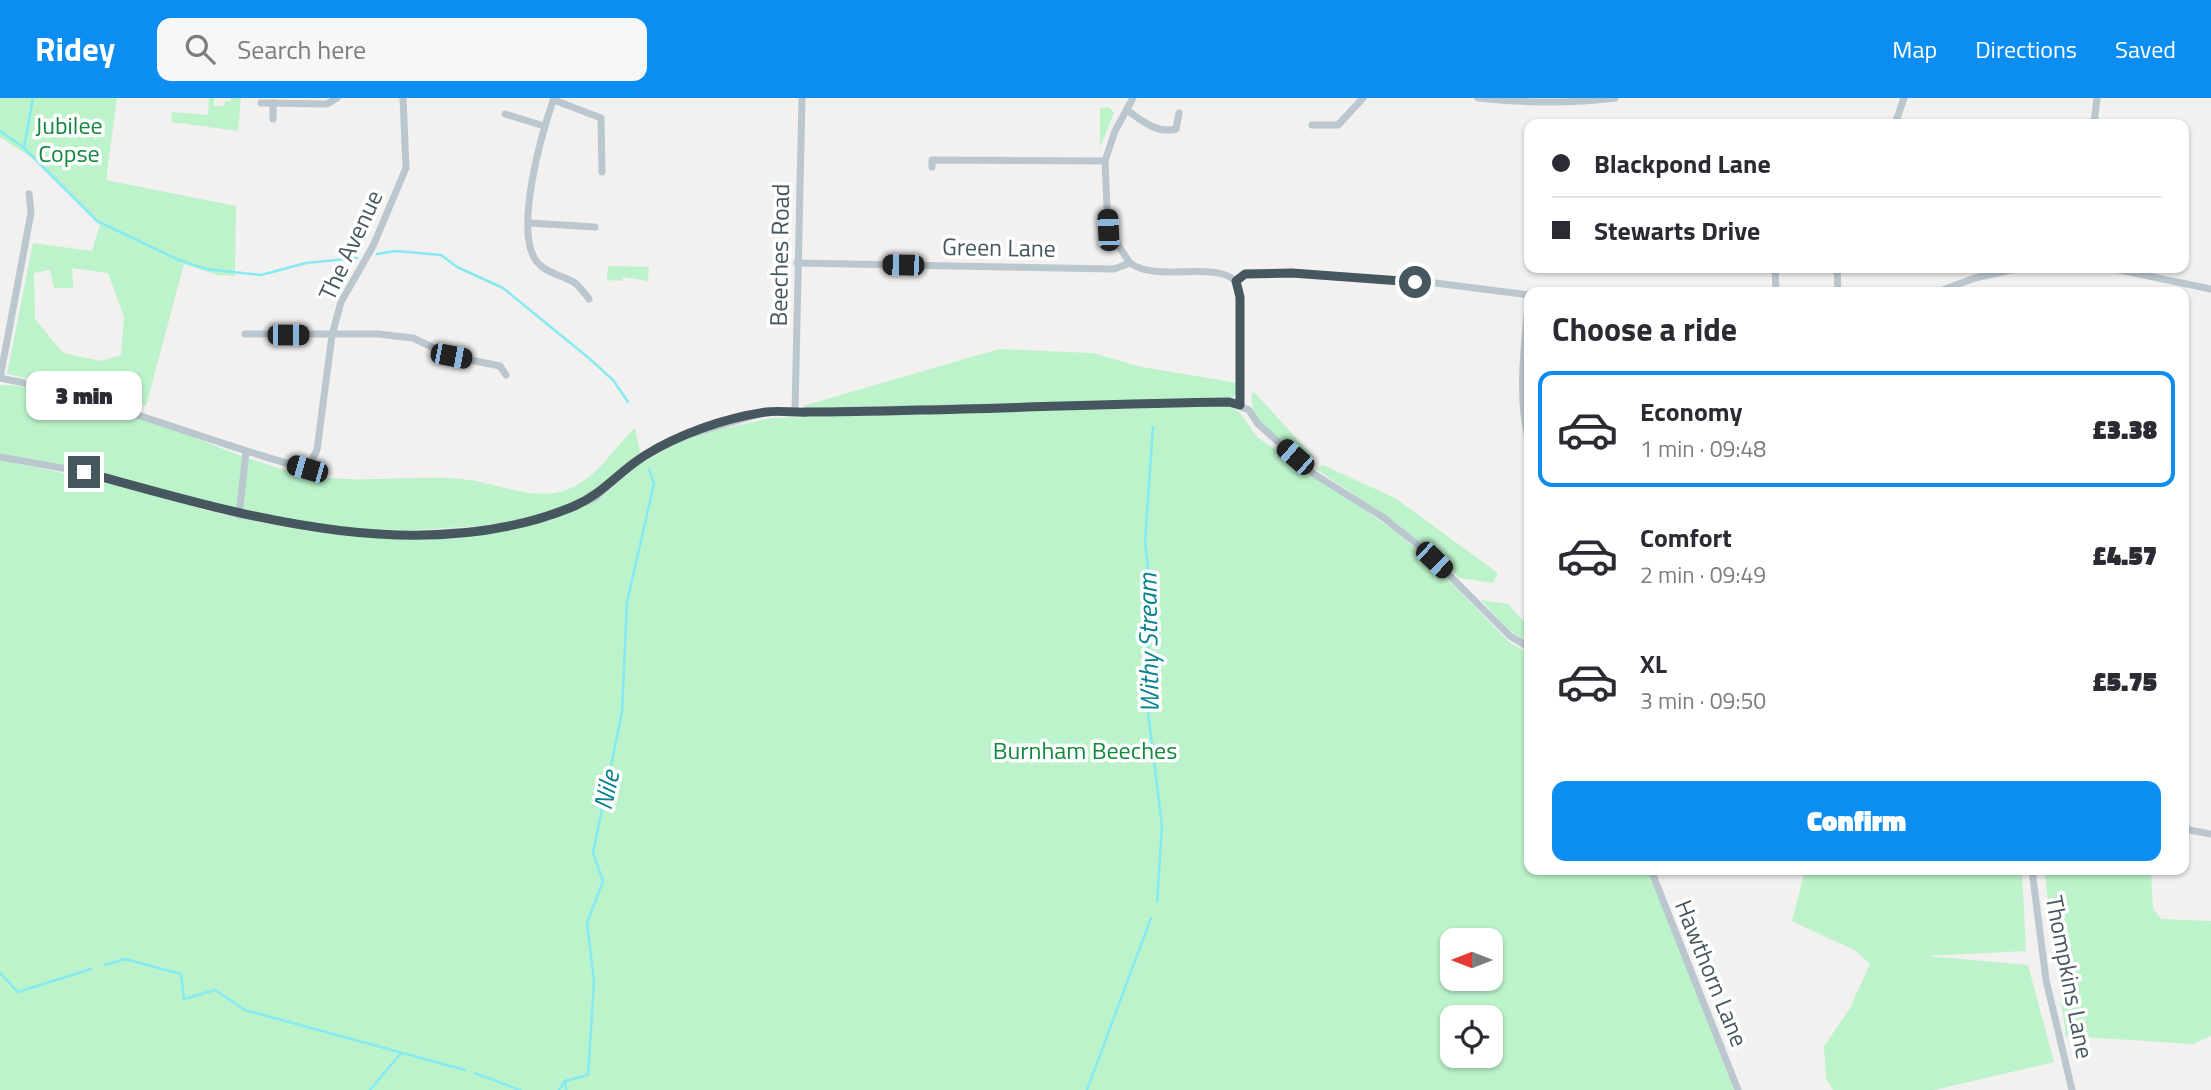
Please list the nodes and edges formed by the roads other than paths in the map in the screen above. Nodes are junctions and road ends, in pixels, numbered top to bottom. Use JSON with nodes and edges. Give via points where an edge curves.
{"nodes":[{"id":1,"x":337,"y":98,"type":"edge"},
{"id":2,"x":403,"y":98,"type":"edge"},
{"id":3,"x":802,"y":98,"type":"edge"},
{"id":4,"x":1132,"y":98,"type":"edge"},
{"id":5,"x":1363,"y":98,"type":"edge"},
{"id":6,"x":1481,"y":98,"type":"edge"},
{"id":7,"x":1615,"y":98,"type":"edge"},
{"id":8,"x":1904,"y":98,"type":"edge"},
{"id":9,"x":2097,"y":98,"type":"edge"},
{"id":10,"x":554,"y":99,"type":"edge"},
{"id":11,"x":261,"y":103,"type":"dead end"},
{"id":12,"x":273,"y":103,"type":"junction"},
{"id":13,"x":1128,"y":110,"type":"junction"},
{"id":14,"x":1179,"y":113,"type":"dead end"},
{"id":15,"x":505,"y":114,"type":"dead end"},
{"id":16,"x":273,"y":119,"type":"dead end"},
{"id":17,"x":1897,"y":119,"type":"edge"},
{"id":18,"x":2095,"y":119,"type":"edge"},
{"id":19,"x":1312,"y":125,"type":"dead end"},
{"id":20,"x":544,"y":126,"type":"junction"},
{"id":21,"x":930,"y":150,"type":"dead end"},
{"id":22,"x":1105,"y":161,"type":"junction"},
{"id":23,"x":602,"y":172,"type":"dead end"},
{"id":24,"x":29,"y":194,"type":"dead end"},
{"id":25,"x":530,"y":223,"type":"junction"},
{"id":26,"x":594,"y":227,"type":"dead end"},
{"id":27,"x":797,"y":263,"type":"junction"},
{"id":28,"x":1130,"y":263,"type":"junction"},
{"id":29,"x":1998,"y":273,"type":"edge"},
{"id":30,"x":2134,"y":273,"type":"edge"},
{"id":31,"x":1236,"y":281,"type":"junction"},
{"id":32,"x":1951,"y":287,"type":"edge"},
{"id":33,"x":2211,"y":289,"type":"edge"},
{"id":34,"x":1524,"y":294,"type":"edge"},
{"id":35,"x":589,"y":299,"type":"dead end"},
{"id":36,"x":244,"y":334,"type":"dead end"},
{"id":37,"x":332,"y":335,"type":"junction"},
{"id":38,"x":1524,"y":352,"type":"edge"},
{"id":39,"x":506,"y":375,"type":"dead end"},
{"id":40,"x":0,"y":378,"type":"edge"},
{"id":41,"x":1240,"y":405,"type":"junction"},
{"id":42,"x":795,"y":412,"type":"junction"},
{"id":43,"x":1524,"y":426,"type":"edge"},
{"id":44,"x":246,"y":452,"type":"junction"},
{"id":45,"x":0,"y":457,"type":"edge"},
{"id":46,"x":239,"y":515,"type":"junction"},
{"id":47,"x":1524,"y":644,"type":"edge"},
{"id":48,"x":2189,"y":830,"type":"edge"},
{"id":49,"x":2211,"y":834,"type":"edge"},
{"id":50,"x":1653,"y":875,"type":"edge"},
{"id":51,"x":2033,"y":875,"type":"edge"},
{"id":52,"x":1738,"y":1090,"type":"edge"},
{"id":53,"x":2072,"y":1090,"type":"edge"}],
"edges":[{"from":1,"to":12,"type":"street","via":[[327,104]]},
{"from":2,"to":37,"type":"street","name":"The Avenue","via":[[405,168],[373,246],[341,302]]},
{"from":3,"to":27,"type":"street","name":"Beeches Road"},
{"from":4,"to":13,"type":"street"},
{"from":5,"to":19,"type":"street","via":[[1338,125]]},
{"from":6,"to":7,"type":"street","via":[[1584,102]]},
{"from":8,"to":17,"type":"street"},
{"from":9,"to":18,"type":"street"},
{"from":10,"to":20,"type":"street"},
{"from":10,"to":23,"type":"street","via":[[601,118]]},
{"from":11,"to":12,"type":"street"},
{"from":12,"to":16,"type":"street"},
{"from":13,"to":14,"type":"street","via":[[1158,129],[1172,130],[1177,129]]},
{"from":13,"to":22,"type":"street"},
{"from":15,"to":20,"type":"street"},
{"from":20,"to":25,"type":"street","via":[[533,172]]},
{"from":21,"to":22,"type":"street","via":[[932,164]]},
{"from":22,"to":28,"type":"street","via":[[1108,230]]},
{"from":24,"to":40,"type":"street","via":[[31,213]]},
{"from":25,"to":26,"type":"street"},
{"from":25,"to":35,"type":"street","via":[[534,258],[542,268],[577,284]]},
{"from":27,"to":28,"type":"street","name":"Green Lane","via":[[1114,269]]},
{"from":27,"to":42,"type":"street","name":"Beeches Road"},
{"from":28,"to":31,"type":"street","name":"Green Lane","via":[[1149,271],[1226,274]]},
{"from":29,"to":32,"type":"street"},
{"from":30,"to":33,"type":"street"},
{"from":31,"to":34,"type":"street","via":[[1245,274],[1292,273]]},
{"from":31,"to":41,"type":"street"},
{"from":36,"to":37,"type":"street"},
{"from":37,"to":39,"type":"street","via":[[413,338],[451,356],[500,366]]},
{"from":37,"to":44,"type":"street","name":"The Avenue","via":[[317,450],[307,469]]},
{"from":38,"to":43,"type":"street"},
{"from":40,"to":44,"type":"street","name":"The Avenue","via":[[59,390]]},
{"from":41,"to":42,"type":"street"},
{"from":41,"to":47,"type":"street","via":[[1314,474],[1423,549],[1510,636]]},
{"from":42,"to":46,"type":"street","via":[[767,412],[681,437],[646,455],[595,498],[514,525],[407,535]]},
{"from":44,"to":46,"type":"street"},
{"from":45,"to":46,"type":"street","via":[[84,472]]},
{"from":48,"to":49,"type":"street"},
{"from":50,"to":52,"type":"street","name":"Hawthorn Lane"},
{"from":51,"to":53,"type":"street","name":"Thompkins Lane","via":[[2046,980]]}]}
